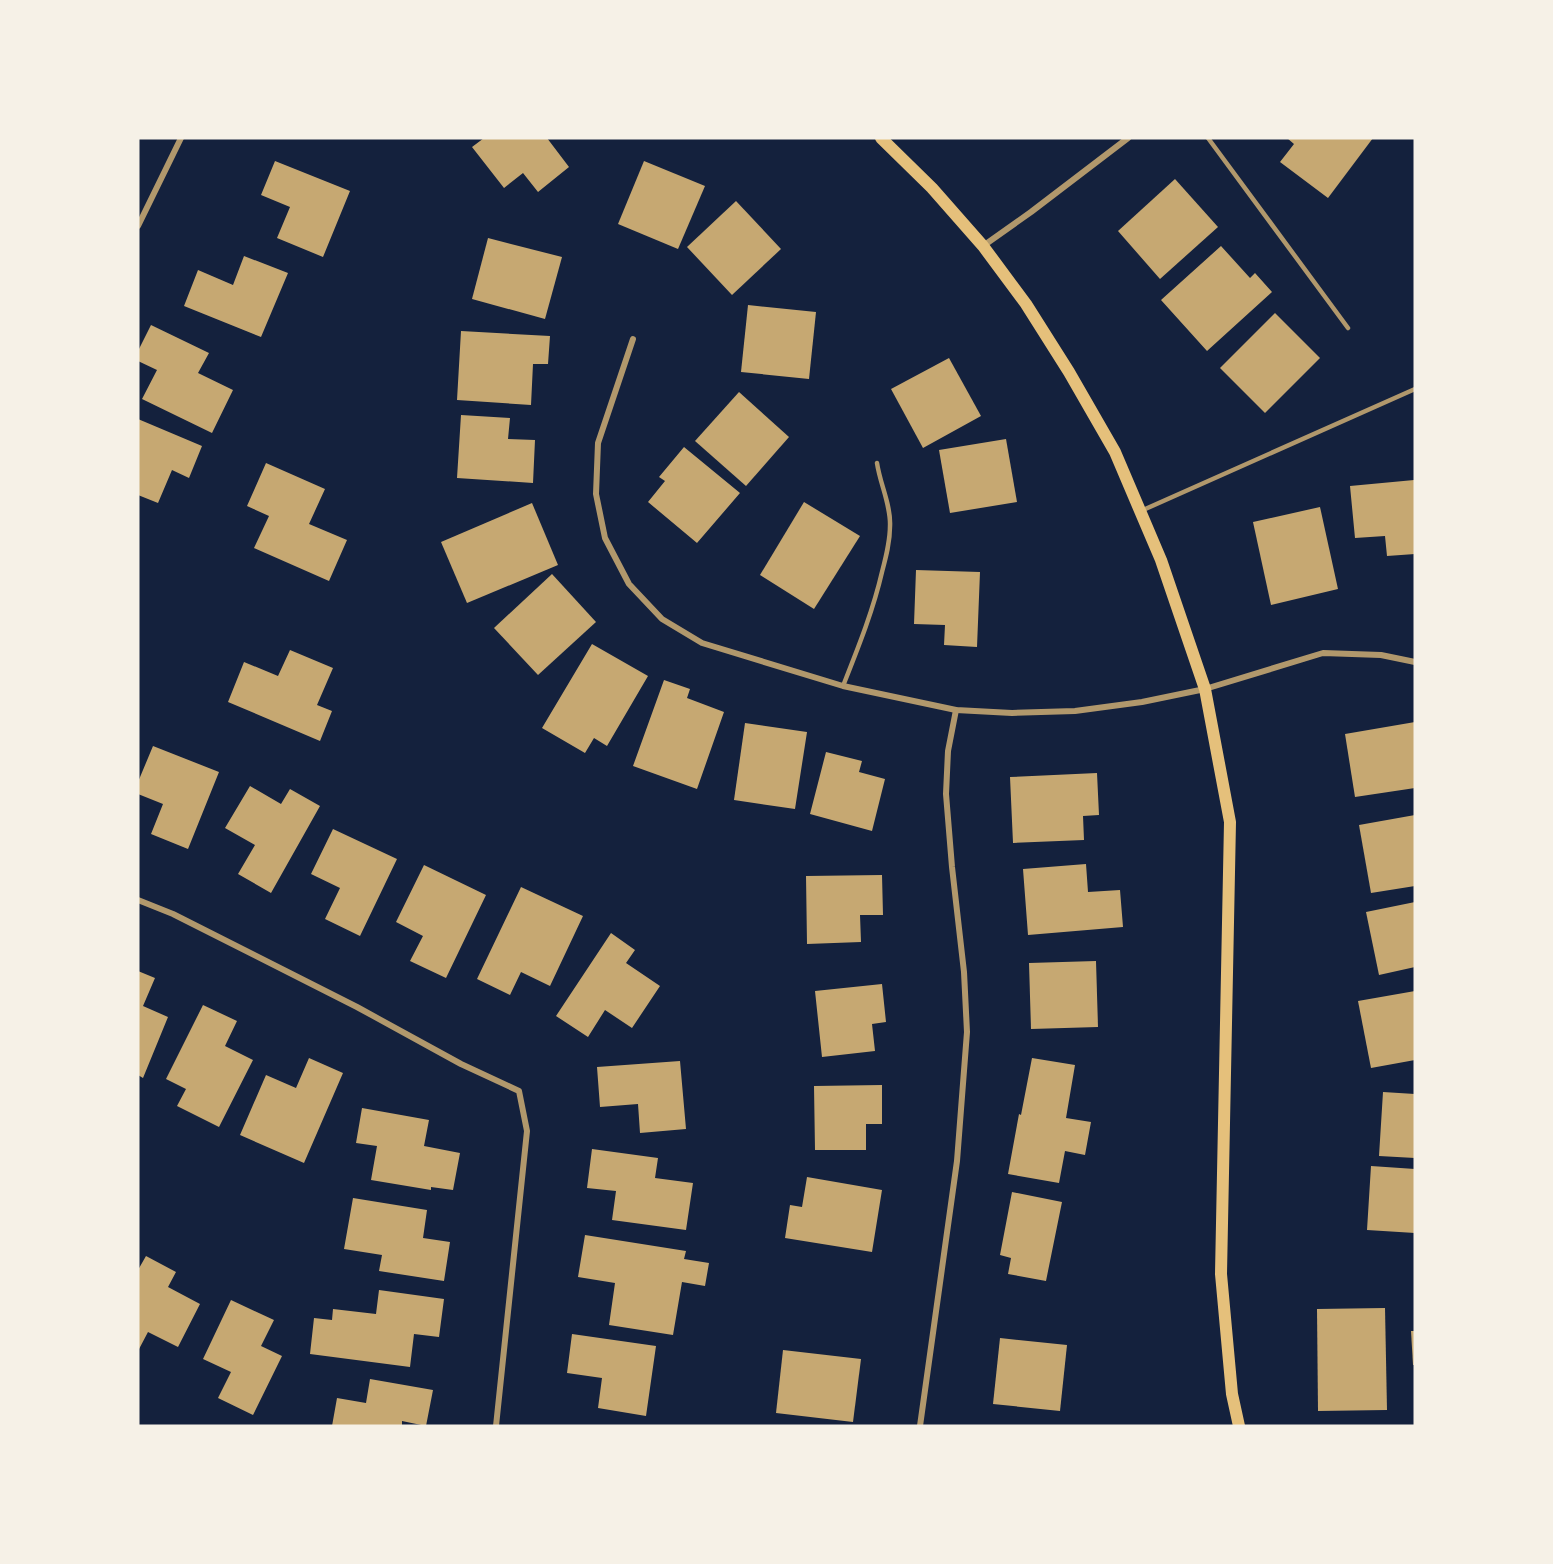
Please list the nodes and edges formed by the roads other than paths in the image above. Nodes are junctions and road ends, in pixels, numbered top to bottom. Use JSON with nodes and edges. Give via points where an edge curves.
{"nodes":[{"id":1,"x":181,"y":138,"type":"edge"},
{"id":2,"x":881,"y":138,"type":"edge"},
{"id":3,"x":1128,"y":138,"type":"edge"},
{"id":4,"x":1208,"y":138,"type":"edge"},
{"id":5,"x":138,"y":226,"type":"edge"},
{"id":6,"x":983,"y":246,"type":"junction"},
{"id":7,"x":1348,"y":328,"type":"dead end"},
{"id":8,"x":633,"y":339,"type":"dead end"},
{"id":9,"x":1415,"y":389,"type":"edge"},
{"id":10,"x":877,"y":463,"type":"dead end"},
{"id":11,"x":1140,"y":511,"type":"junction"},
{"id":12,"x":1415,"y":662,"type":"edge"},
{"id":13,"x":843,"y":686,"type":"junction"},
{"id":14,"x":1205,"y":689,"type":"junction"},
{"id":15,"x":956,"y":710,"type":"junction"},
{"id":16,"x":138,"y":900,"type":"edge"},
{"id":17,"x":496,"y":1426,"type":"edge"},
{"id":18,"x":920,"y":1426,"type":"edge"},
{"id":19,"x":1239,"y":1426,"type":"edge"}],
"edges":[{"from":1,"to":5,"type":"street"},
{"from":2,"to":6,"type":"main road"},
{"from":3,"to":6,"type":"street"},
{"from":4,"to":7,"type":"lane"},
{"from":6,"to":11,"type":"main road","via":[[1070,372],[1115,452]]},
{"from":8,"to":13,"type":"street","via":[[598,443],[596,494],[605,538],[629,584],[662,619],[702,643]]},
{"from":9,"to":11,"type":"lane"},
{"from":10,"to":13,"type":"lane","via":[[888,505],[886,555],[876,596]]},
{"from":11,"to":14,"type":"main road"},
{"from":12,"to":14,"type":"street","via":[[1381,655],[1323,653]]},
{"from":13,"to":15,"type":"street"},
{"from":14,"to":15,"type":"street","via":[[1074,711]]},
{"from":14,"to":19,"type":"main road","via":[[1230,822],[1221,1274],[1232,1394]]},
{"from":15,"to":18,"type":"street","via":[[948,751],[946,794],[967,1032],[957,1161]]},
{"from":16,"to":17,"type":"street","via":[[173,914],[519,1091],[527,1131]]}]}
